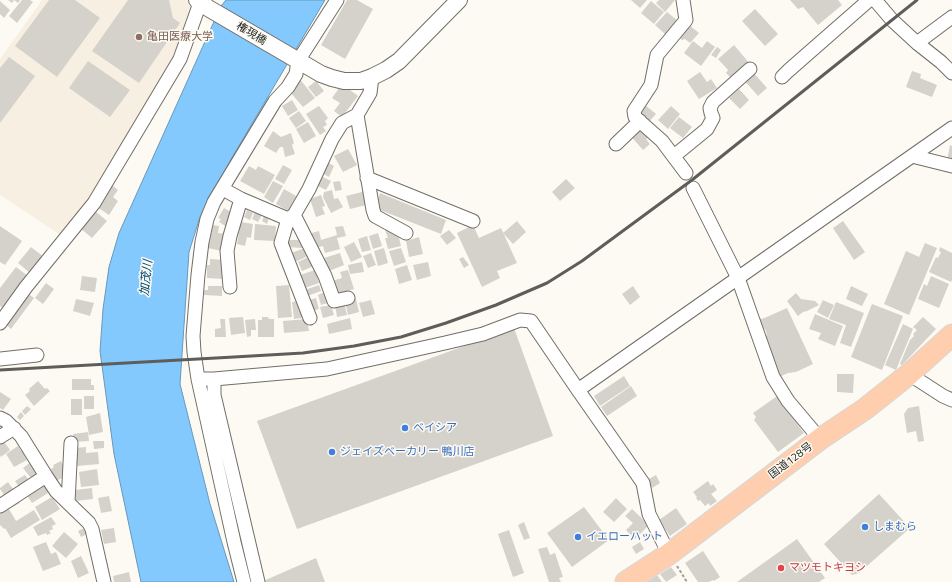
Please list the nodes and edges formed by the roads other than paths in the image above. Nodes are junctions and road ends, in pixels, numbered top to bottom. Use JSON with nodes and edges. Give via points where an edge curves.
{"nodes":[{"id":1,"x":337,"y":0,"type":"edge"},
{"id":2,"x":459,"y":0,"type":"edge"},
{"id":3,"x":683,"y":0,"type":"edge"},
{"id":4,"x":869,"y":0,"type":"edge"},
{"id":5,"x":875,"y":0,"type":"edge"},
{"id":6,"x":203,"y":3,"type":"edge"},
{"id":7,"x":952,"y":17,"type":"edge"},
{"id":8,"x":917,"y":43,"type":"junction"},
{"id":9,"x":296,"y":60,"type":"junction"},
{"id":10,"x":750,"y":69,"type":"dead end"},
{"id":11,"x":952,"y":73,"type":"edge"},
{"id":12,"x":372,"y":77,"type":"junction"},
{"id":13,"x":782,"y":77,"type":"dead end"},
{"id":14,"x":357,"y":115,"type":"junction"},
{"id":15,"x":640,"y":121,"type":"junction"},
{"id":16,"x":952,"y":128,"type":"edge"},
{"id":17,"x":616,"y":144,"type":"dead end"},
{"id":18,"x":674,"y":156,"type":"junction"},
{"id":19,"x":912,"y":156,"type":"junction"},
{"id":20,"x":952,"y":166,"type":"edge"},
{"id":21,"x":686,"y":173,"type":"dead end"},
{"id":22,"x":367,"y":178,"type":"junction"},
{"id":23,"x":693,"y":188,"type":"dead end"},
{"id":24,"x":222,"y":190,"type":"junction"},
{"id":25,"x":241,"y":199,"type":"junction"},
{"id":26,"x":291,"y":217,"type":"junction"},
{"id":27,"x":473,"y":221,"type":"dead end"},
{"id":28,"x":406,"y":233,"type":"dead end"},
{"id":29,"x":738,"y":278,"type":"junction"},
{"id":30,"x":230,"y":287,"type":"dead end"},
{"id":31,"x":348,"y":298,"type":"dead end"},
{"id":32,"x":310,"y":318,"type":"dead end"},
{"id":33,"x":0,"y":323,"type":"edge"},
{"id":34,"x":952,"y":335,"type":"edge"},
{"id":35,"x":37,"y":355,"type":"dead end"},
{"id":36,"x":0,"y":359,"type":"edge"},
{"id":37,"x":909,"y":374,"type":"junction"},
{"id":38,"x":198,"y":379,"type":"junction"},
{"id":39,"x":214,"y":379,"type":"junction"},
{"id":40,"x":578,"y":390,"type":"junction"},
{"id":41,"x":952,"y":400,"type":"edge"},
{"id":42,"x":0,"y":418,"type":"edge"},
{"id":43,"x":14,"y":428,"type":"junction"},
{"id":44,"x":0,"y":437,"type":"edge"},
{"id":45,"x":820,"y":439,"type":"junction"},
{"id":46,"x":71,"y":443,"type":"dead end"},
{"id":47,"x":46,"y":476,"type":"junction"},
{"id":48,"x":68,"y":503,"type":"junction"},
{"id":49,"x":0,"y":506,"type":"edge"},
{"id":50,"x":669,"y":554,"type":"junction"},
{"id":51,"x":104,"y":582,"type":"edge"},
{"id":52,"x":244,"y":582,"type":"edge"},
{"id":53,"x":258,"y":582,"type":"edge"},
{"id":54,"x":626,"y":582,"type":"edge"}],
"edges":[{"from":1,"to":9,"type":"street"},
{"from":2,"to":12,"type":"street","name":"権現橋","via":[[400,61]]},
{"from":3,"to":15,"type":"street","via":[[686,20],[657,55],[651,85],[634,111],[635,117]]},
{"from":4,"to":13,"type":"street"},
{"from":5,"to":8,"type":"street"},
{"from":6,"to":9,"type":"street","name":"権現橋"},
{"from":6,"to":33,"type":"street","via":[[180,59],[94,203]]},
{"from":7,"to":8,"type":"street"},
{"from":8,"to":11,"type":"street"},
{"from":9,"to":12,"type":"street","name":"権現橋","via":[[332,78],[360,81]]},
{"from":9,"to":24,"type":"street","via":[[296,74],[275,101]]},
{"from":10,"to":18,"type":"street","via":[[713,102],[710,108],[713,118],[707,129]]},
{"from":12,"to":14,"type":"street","via":[[370,93]]},
{"from":14,"to":22,"type":"street"},
{"from":14,"to":26,"type":"street","via":[[342,123],[309,189]]},
{"from":15,"to":17,"type":"street"},
{"from":15,"to":18,"type":"street"},
{"from":16,"to":19,"type":"street"},
{"from":18,"to":21,"type":"street"},
{"from":19,"to":20,"type":"street"},
{"from":19,"to":29,"type":"street"},
{"from":22,"to":27,"type":"street"},
{"from":22,"to":28,"type":"street","via":[[375,216]]},
{"from":23,"to":29,"type":"street"},
{"from":24,"to":25,"type":"street"},
{"from":24,"to":38,"type":"street","via":[[214,202],[202,242],[193,336]]},
{"from":25,"to":26,"type":"street"},
{"from":25,"to":30,"type":"street","via":[[227,251]]},
{"from":26,"to":31,"type":"street","via":[[325,276],[334,301]]},
{"from":26,"to":32,"type":"street","via":[[281,243]]},
{"from":29,"to":40,"type":"street"},
{"from":29,"to":45,"type":"street","via":[[773,377],[788,401]]},
{"from":34,"to":37,"type":"highway","name":"国道128号"},
{"from":35,"to":36,"type":"street"},
{"from":37,"to":41,"type":"street"},
{"from":37,"to":45,"type":"highway","name":"国道128号","via":[[865,409]]},
{"from":38,"to":39,"type":"street"},
{"from":38,"to":52,"type":"street"},
{"from":39,"to":40,"type":"street","via":[[327,369],[483,334],[520,320],[530,321]]},
{"from":39,"to":53,"type":"street","via":[[214,395]]},
{"from":40,"to":50,"type":"street","via":[[643,483],[649,514]]},
{"from":42,"to":43,"type":"street"},
{"from":43,"to":44,"type":"street"},
{"from":43,"to":47,"type":"street","via":[[22,436]]},
{"from":45,"to":50,"type":"highway","name":"国道128号"},
{"from":46,"to":48,"type":"street"},
{"from":47,"to":48,"type":"street"},
{"from":47,"to":49,"type":"street"},
{"from":48,"to":51,"type":"street","via":[[92,529]]},
{"from":50,"to":54,"type":"highway","name":"国道128号"}]}
